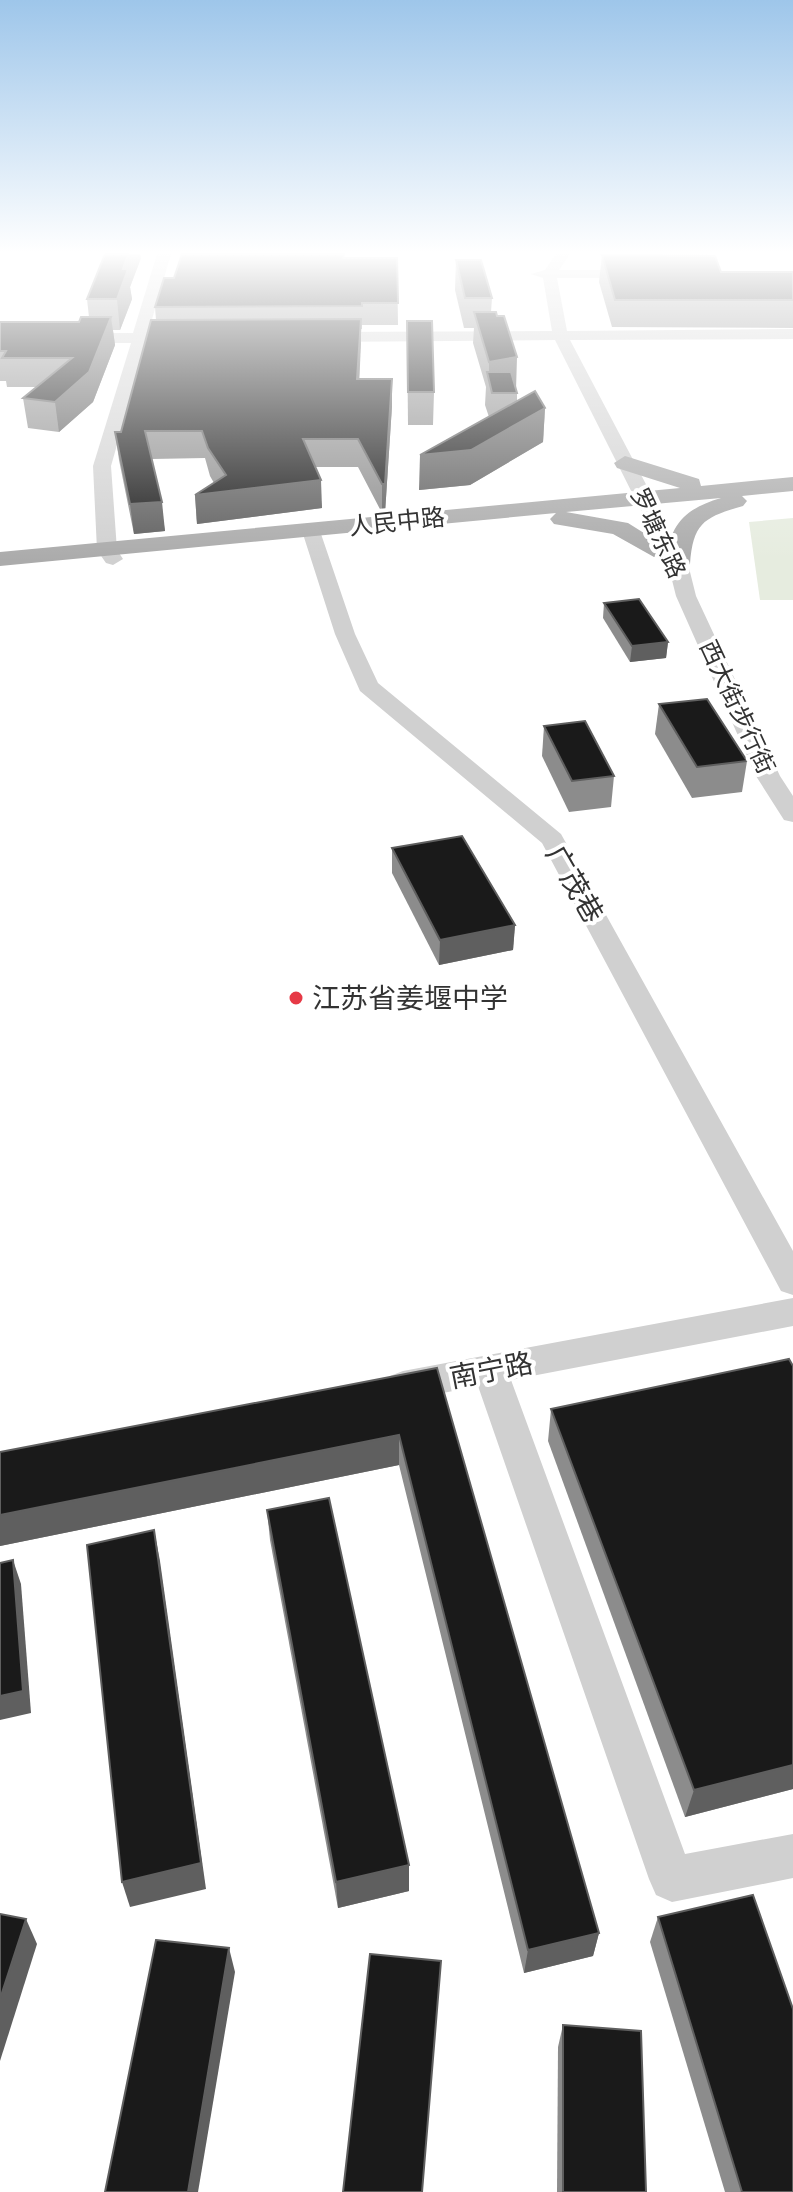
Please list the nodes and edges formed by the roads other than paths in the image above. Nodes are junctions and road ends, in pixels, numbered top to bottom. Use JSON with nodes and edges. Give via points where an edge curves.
{"nodes":[{"id":1,"x":133,"y":356,"type":"edge"},
{"id":2,"x":562,"y":356,"type":"edge"},
{"id":3,"x":609,"y":471,"type":"junction"},
{"id":4,"x":793,"y":484,"type":"edge"},
{"id":5,"x":739,"y":494,"type":"junction"},
{"id":6,"x":793,"y":495,"type":"edge"},
{"id":7,"x":638,"y":502,"type":"junction"},
{"id":8,"x":545,"y":511,"type":"junction"},
{"id":9,"x":314,"y":535,"type":"junction"},
{"id":10,"x":654,"y":550,"type":"junction"},
{"id":11,"x":110,"y":554,"type":"junction"},
{"id":12,"x":0,"y":559,"type":"edge"},
{"id":13,"x":678,"y":564,"type":"junction"},
{"id":14,"x":0,"y":569,"type":"edge"},
{"id":15,"x":686,"y":596,"type":"junction"},
{"id":16,"x":793,"y":815,"type":"edge"},
{"id":17,"x":793,"y":1282,"type":"edge"},
{"id":18,"x":793,"y":1312,"type":"edge"},
{"id":19,"x":490,"y":1370,"type":"junction"},
{"id":20,"x":368,"y":1393,"type":"edge"},
{"id":21,"x":793,"y":1856,"type":"edge"}],
"edges":[{"from":1,"to":11,"type":"street","via":[[102,466]]},
{"from":2,"to":3,"type":"street","name":"罗塘东路"},
{"from":3,"to":5,"type":"main road"},
{"from":3,"to":7,"type":"street","name":"罗塘东路"},
{"from":3,"to":8,"type":"main road"},
{"from":4,"to":5,"type":"main road","name":"人民中路"},
{"from":5,"to":6,"type":"main road","name":"人民中路"},
{"from":5,"to":7,"type":"main road","name":"人民中路"},
{"from":5,"to":13,"type":"main road","via":[[688,520],[679,536]]},
{"from":7,"to":8,"type":"main road","name":"人民中路"},
{"from":7,"to":10,"type":"street","name":"罗塘东路"},
{"from":7,"to":13,"type":"street","name":"罗塘东路"},
{"from":8,"to":9,"type":"main road","name":"人民中路"},
{"from":8,"to":10,"type":"main road","via":[[620,528]]},
{"from":9,"to":11,"type":"main road","name":"人民中路"},
{"from":9,"to":17,"type":"street","name":"广茂巷","via":[[345,634],[368,686],[552,839]]},
{"from":10,"to":15,"type":"street","name":"罗塘东路"},
{"from":11,"to":12,"type":"main road","name":"人民中路"},
{"from":11,"to":14,"type":"main road","name":"人民中路"},
{"from":13,"to":15,"type":"street","name":"罗塘东路"},
{"from":15,"to":16,"type":"street","name":"西大街步行街","via":[[768,776]]},
{"from":18,"to":19,"type":"street","name":"南宁路"},
{"from":19,"to":20,"type":"street","name":"南宁路"},
{"from":19,"to":21,"type":"street","via":[[672,1879]]}]}
